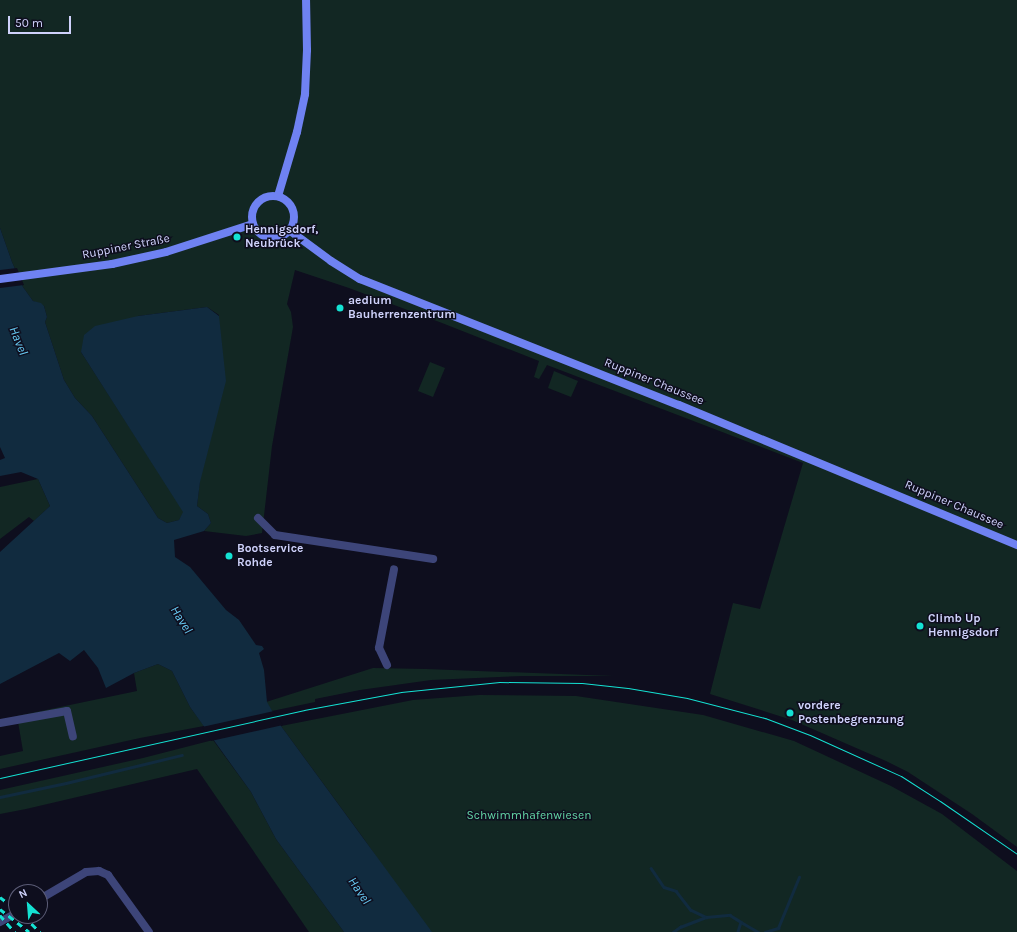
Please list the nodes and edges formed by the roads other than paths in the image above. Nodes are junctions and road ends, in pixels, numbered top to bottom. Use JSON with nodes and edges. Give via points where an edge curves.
{"nodes":[{"id":1,"x":306,"y":0,"type":"edge"},
{"id":2,"x":278,"y":196,"type":"junction"},
{"id":3,"x":253,"y":224,"type":"junction"},
{"id":4,"x":290,"y":230,"type":"junction"},
{"id":5,"x":0,"y":279,"type":"edge"},
{"id":6,"x":258,"y":518,"type":"dead end"},
{"id":7,"x":1017,"y":545,"type":"edge"},
{"id":8,"x":433,"y":559,"type":"dead end"},
{"id":9,"x":394,"y":569,"type":"dead end"},
{"id":10,"x":387,"y":665,"type":"dead end"},
{"id":11,"x":0,"y":724,"type":"edge"},
{"id":12,"x":73,"y":736,"type":"dead end"},
{"id":13,"x":48,"y":894,"type":"edge"},
{"id":14,"x":149,"y":932,"type":"edge"}],
"edges":[{"from":1,"to":2,"type":"main road","via":[[305,94]]},
{"from":2,"to":3,"type":"main road","via":[[264,198],[258,202],[253,209]]},
{"from":2,"to":4,"type":"main road","via":[[285,199],[293,210],[294,218]]},
{"from":3,"to":4,"type":"main road","via":[[259,233],[268,237],[280,237]]},
{"from":3,"to":5,"type":"main road","name":"Ruppiner Straße","via":[[158,254],[112,264]]},
{"from":4,"to":7,"type":"main road","name":"Ruppiner Chaussee","via":[[360,279],[679,405]]},
{"from":6,"to":8,"type":"street","via":[[276,535]]},
{"from":9,"to":10,"type":"street","via":[[379,648]]},
{"from":11,"to":12,"type":"street","via":[[67,711]]},
{"from":13,"to":14,"type":"street","via":[[86,872],[99,871],[108,875]]}]}
